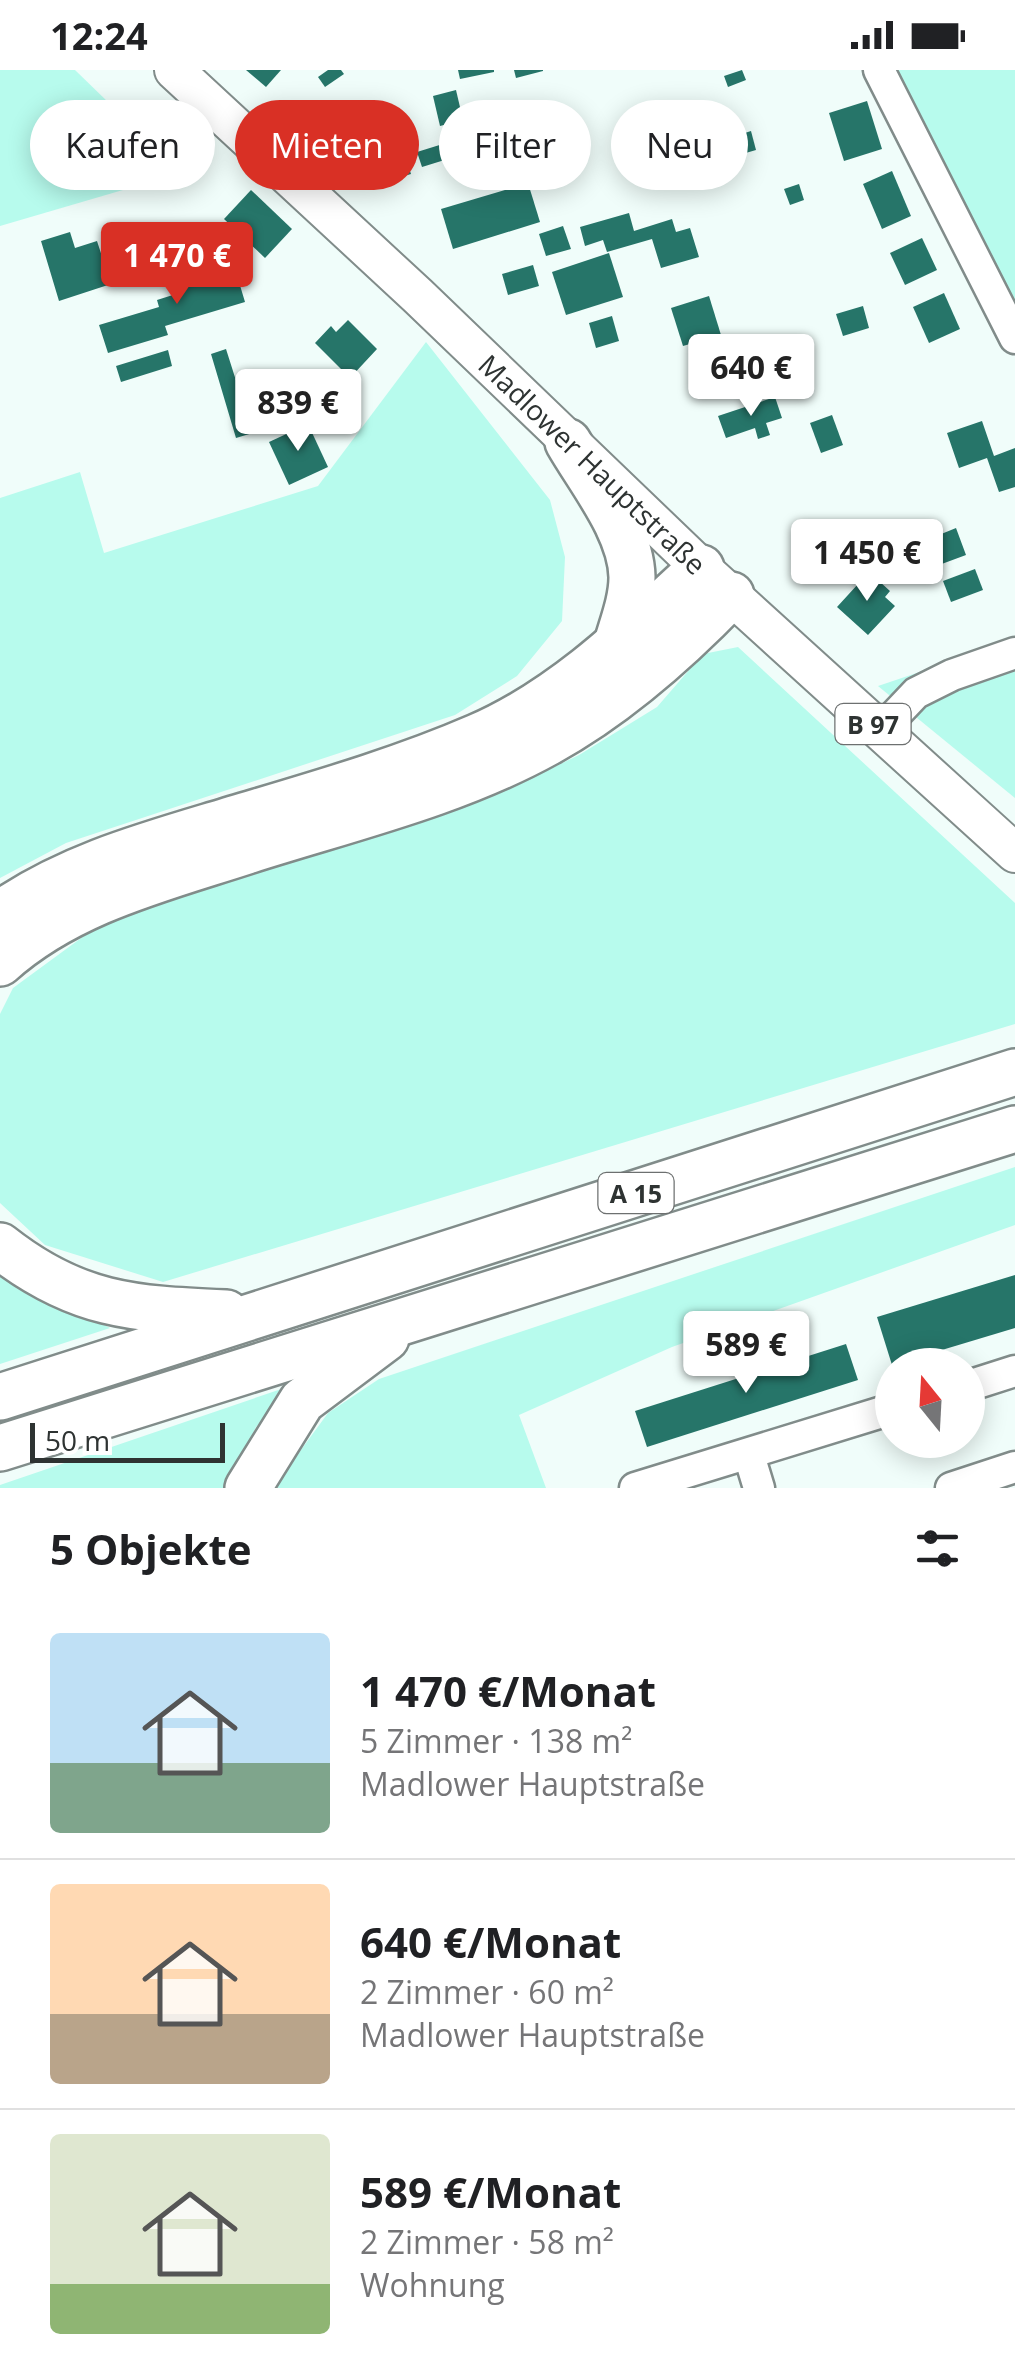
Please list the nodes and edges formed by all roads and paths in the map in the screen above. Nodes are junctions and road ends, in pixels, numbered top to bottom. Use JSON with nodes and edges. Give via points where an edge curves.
{"nodes":[{"id":1,"x":174,"y":70,"type":"edge"},
{"id":2,"x":879,"y":70,"type":"edge"},
{"id":3,"x":1015,"y":338,"type":"edge"},
{"id":4,"x":568,"y":442,"type":"junction"},
{"id":5,"x":716,"y":582,"type":"junction"},
{"id":6,"x":616,"y":648,"type":"junction"},
{"id":7,"x":1015,"y":652,"type":"edge"},
{"id":8,"x":880,"y":731,"type":"junction"},
{"id":9,"x":1015,"y":853,"type":"edge"},
{"id":10,"x":0,"y":914,"type":"edge"},
{"id":11,"x":0,"y":963,"type":"edge"},
{"id":12,"x":1015,"y":1072,"type":"edge"},
{"id":13,"x":1015,"y":1129,"type":"edge"},
{"id":14,"x":0,"y":1246,"type":"edge"},
{"id":15,"x":258,"y":1314,"type":"junction"},
{"id":16,"x":419,"y":1315,"type":"junction"},
{"id":17,"x":1015,"y":1370,"type":"edge"},
{"id":18,"x":985,"y":1380,"type":"edge"},
{"id":19,"x":0,"y":1396,"type":"edge"},
{"id":20,"x":875,"y":1415,"type":"edge"},
{"id":21,"x":0,"y":1448,"type":"edge"},
{"id":22,"x":749,"y":1455,"type":"junction"},
{"id":23,"x":1015,"y":1467,"type":"edge"},
{"id":24,"x":248,"y":1488,"type":"edge"},
{"id":25,"x":634,"y":1488,"type":"edge"},
{"id":26,"x":760,"y":1488,"type":"edge"},
{"id":27,"x":951,"y":1488,"type":"edge"}],
"edges":[{"from":1,"to":4,"type":"main road","name":"Madlower Hauptstraße"},
{"from":2,"to":3,"type":"street"},
{"from":4,"to":5,"type":"main road","name":"Madlower Hauptstraße"},
{"from":4,"to":6,"type":"highway","via":[[630,557],[630,598]]},
{"from":5,"to":6,"type":"highway"},
{"from":5,"to":8,"type":"main road","name":"Madlower Hauptstraße","number":"B 97"},
{"from":5,"to":11,"type":"highway","via":[[634,684],[548,742],[436,790],[78,910]]},
{"from":6,"to":10,"type":"highway","via":[[479,737],[126,852],[47,884]]},
{"from":7,"to":8,"type":"street","via":[[916,693]]},
{"from":8,"to":9,"type":"main road","name":"Madlower Hauptstraße","number":"B 97"},
{"from":12,"to":15,"type":"highway","number":"A 15"},
{"from":13,"to":16,"type":"highway","number":"A 15"},
{"from":14,"to":15,"type":"highway","via":[[66,1290],[116,1305]]},
{"from":15,"to":19,"type":"highway","number":"A 15"},
{"from":16,"to":21,"type":"highway","number":"A 15"},
{"from":16,"to":24,"type":"highway","via":[[302,1401]]},
{"from":17,"to":18,"type":"street"},
{"from":20,"to":22,"type":"street"},
{"from":22,"to":25,"type":"street"},
{"from":22,"to":26,"type":"street"},
{"from":23,"to":27,"type":"street"}]}
